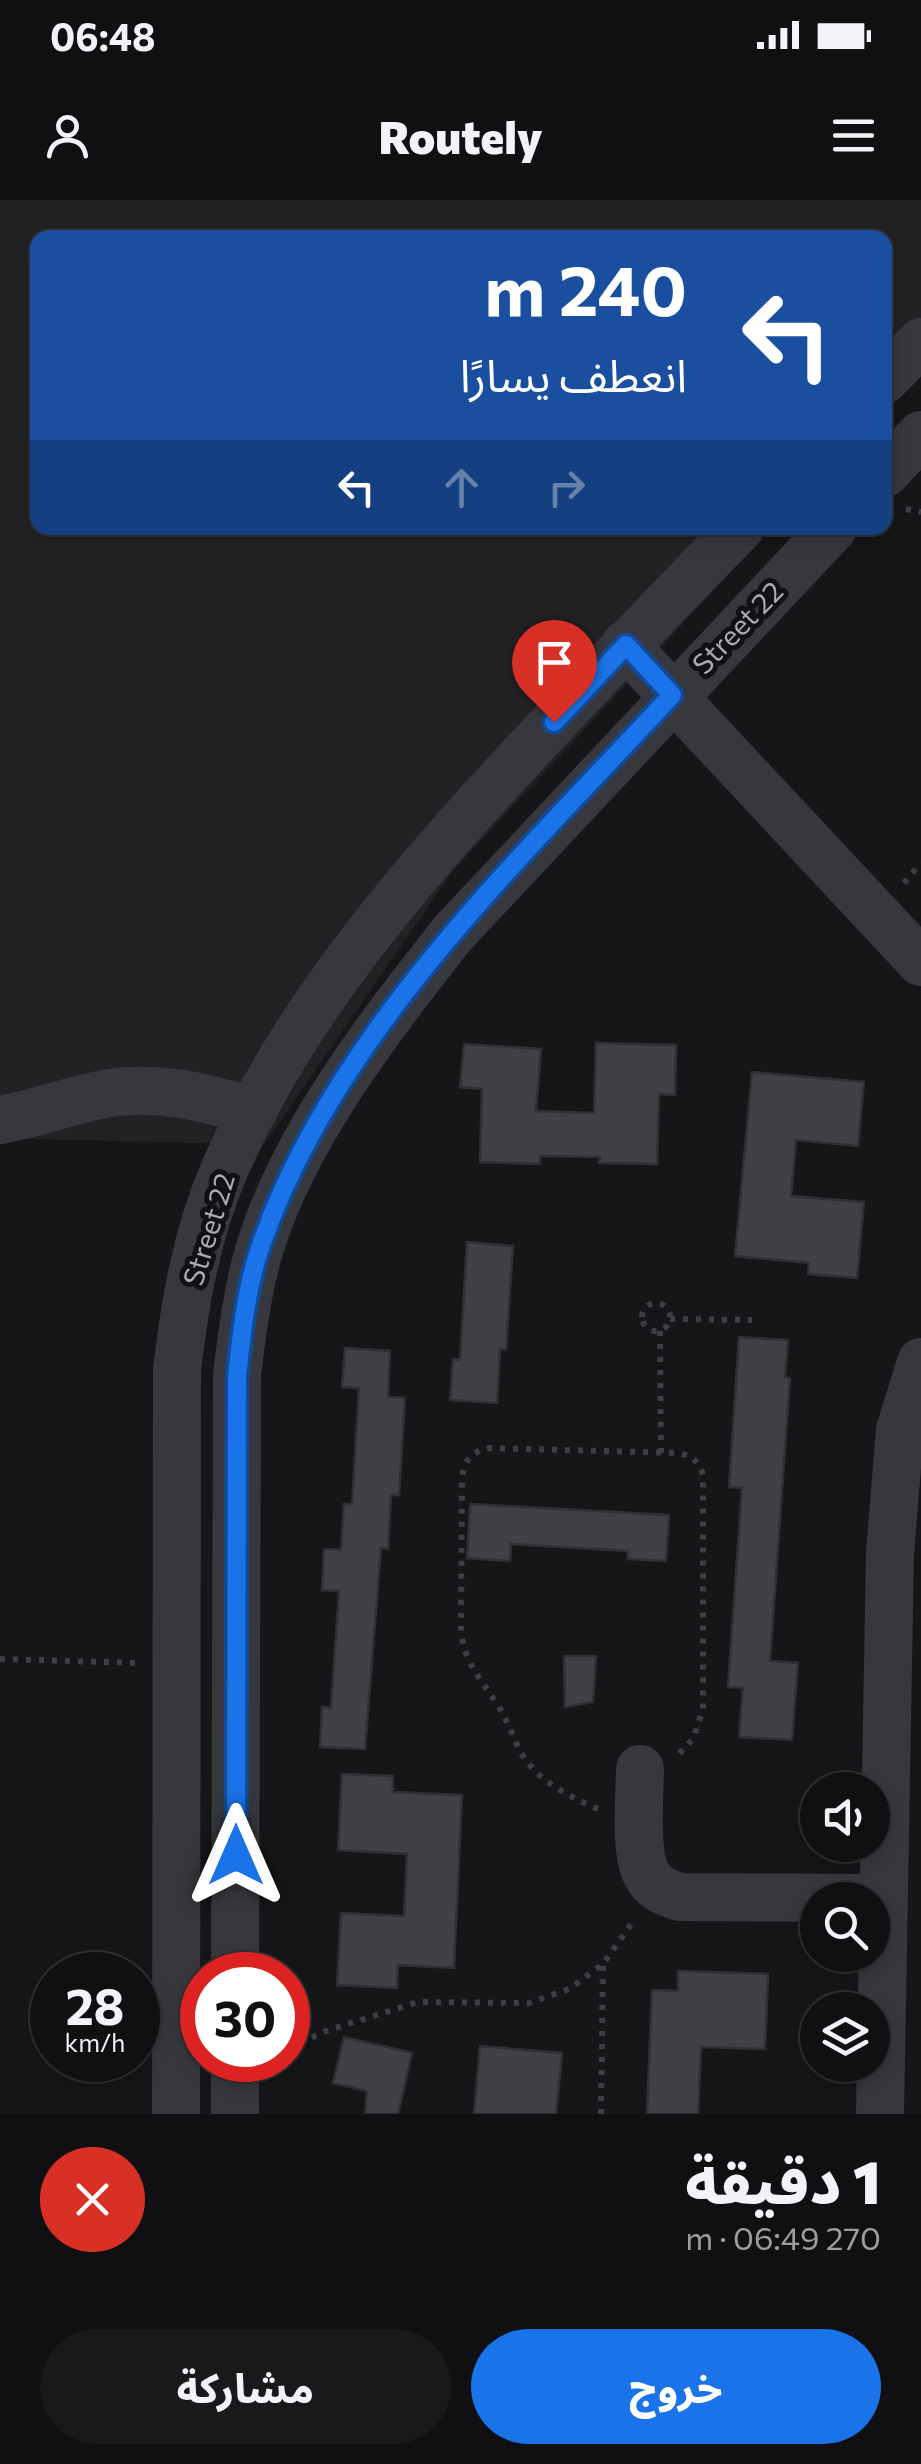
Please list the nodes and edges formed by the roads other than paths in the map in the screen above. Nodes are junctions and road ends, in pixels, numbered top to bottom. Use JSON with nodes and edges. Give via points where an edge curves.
{"nodes":[{"id":1,"x":921,"y":342,"type":"edge"},
{"id":2,"x":892,"y":372,"type":"edge"},
{"id":3,"x":921,"y":435,"type":"edge"},
{"id":4,"x":892,"y":465,"type":"edge"},
{"id":5,"x":733,"y":535,"type":"edge"},
{"id":6,"x":825,"y":535,"type":"edge"},
{"id":7,"x":626,"y":645,"type":"junction"},
{"id":8,"x":672,"y":695,"type":"junction"},
{"id":9,"x":921,"y":962,"type":"edge"},
{"id":10,"x":253,"y":1112,"type":"junction"},
{"id":11,"x":0,"y":1120,"type":"edge"},
{"id":12,"x":921,"y":1362,"type":"edge"},
{"id":13,"x":640,"y":1769,"type":"road end"},
{"id":14,"x":884,"y":1882,"type":"edge"},
{"id":15,"x":800,"y":1898,"type":"edge"},
{"id":16,"x":236,"y":1952,"type":"edge"},
{"id":17,"x":883,"y":1972,"type":"edge"},
{"id":18,"x":235,"y":2082,"type":"edge"},
{"id":19,"x":176,"y":2114,"type":"edge"},
{"id":20,"x":235,"y":2114,"type":"edge"},
{"id":21,"x":880,"y":2114,"type":"edge"}],
"edges":[{"from":1,"to":2,"type":"street"},
{"from":3,"to":4,"type":"street"},
{"from":5,"to":7,"type":"street","name":"Street 22"},
{"from":6,"to":8,"type":"street","name":"Street 22"},
{"from":7,"to":8,"type":"street"},
{"from":7,"to":10,"type":"street","name":"Street 22","via":[[401,891],[347,962]]},
{"from":8,"to":9,"type":"street"},
{"from":8,"to":16,"type":"street","name":"Street 22","via":[[453,933],[402,998],[311,1136],[259,1251],[237,1376]]},
{"from":10,"to":11,"type":"street","via":[[200,1095],[151,1090],[102,1094]]},
{"from":10,"to":19,"type":"street","name":"Street 22","via":[[200,1236],[176,1370]]},
{"from":12,"to":14,"type":"street","via":[[900,1430],[894,1482]]},
{"from":13,"to":15,"type":"street","via":[[642,1862],[662,1891],[680,1897]]},
{"from":17,"to":21,"type":"street"},
{"from":18,"to":20,"type":"street"}]}
